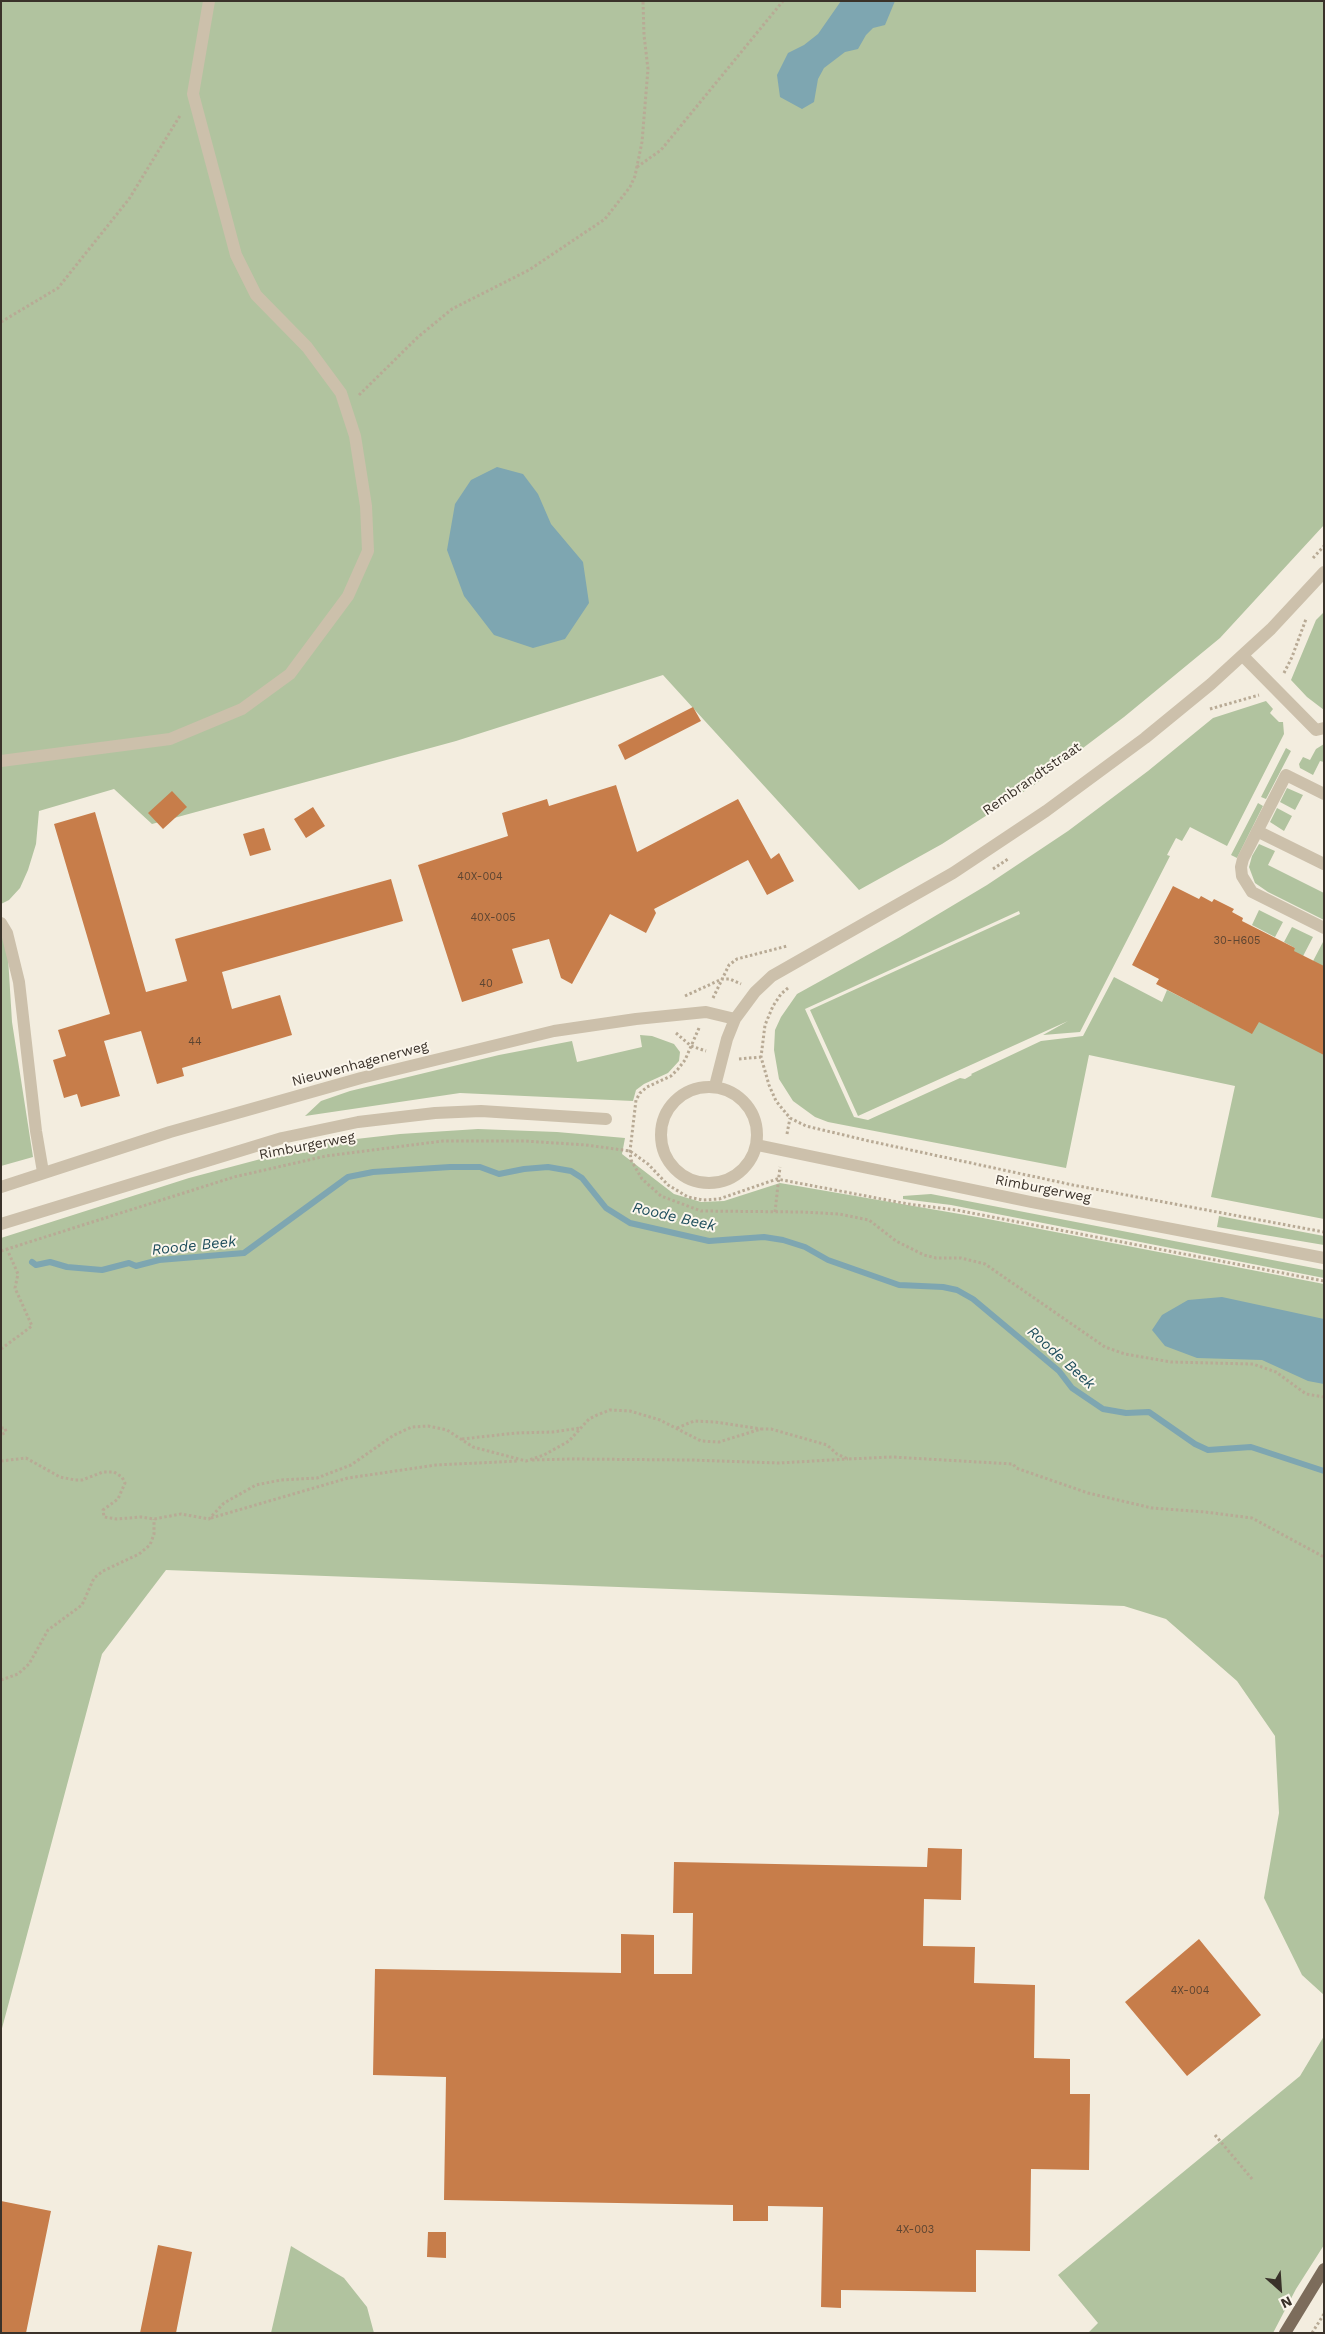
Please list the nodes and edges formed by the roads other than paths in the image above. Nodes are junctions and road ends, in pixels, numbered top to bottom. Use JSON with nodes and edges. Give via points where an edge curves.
{"nodes":[{"id":1,"x":209,"y":1,"type":"edge"},
{"id":2,"x":1324,"y":572,"type":"edge"},
{"id":3,"x":1243,"y":656,"type":"junction"},
{"id":4,"x":1324,"y":728,"type":"edge"},
{"id":5,"x":1,"y":761,"type":"edge"},
{"id":6,"x":1324,"y":794,"type":"edge"},
{"id":7,"x":1258,"y":831,"type":"junction"},
{"id":8,"x":1324,"y":864,"type":"edge"},
{"id":9,"x":1,"y":923,"type":"edge"},
{"id":10,"x":1324,"y":928,"type":"edge"},
{"id":11,"x":735,"y":1019,"type":"junction"},
{"id":12,"x":715,"y":1086,"type":"junction"},
{"id":13,"x":606,"y":1119,"type":"dead end"},
{"id":14,"x":757,"y":1145,"type":"junction"},
{"id":15,"x":43,"y":1172,"type":"junction"},
{"id":16,"x":1,"y":1187,"type":"edge"},
{"id":17,"x":1,"y":1224,"type":"edge"},
{"id":18,"x":1324,"y":1258,"type":"edge"},
{"id":19,"x":1324,"y":2269,"type":"edge"},
{"id":20,"x":1285,"y":2333,"type":"edge"}],
"edges":[{"from":1,"to":5,"type":"street","via":[[193,94],[240,263],[256,295],[307,347],[340,393],[355,436],[366,506],[368,551],[348,596],[290,674],[242,709],[170,740]]},
{"from":2,"to":3,"type":"street"},
{"from":3,"to":4,"type":"street","via":[[1316,730]]},
{"from":3,"to":11,"type":"street","via":[[1145,738],[1030,822],[918,894],[772,976]]},
{"from":6,"to":7,"type":"street","via":[[1286,775]]},
{"from":7,"to":8,"type":"street"},
{"from":7,"to":10,"type":"street","via":[[1241,867],[1246,885],[1252,892]]},
{"from":9,"to":15,"type":"street","via":[[7,933],[19,982]]},
{"from":11,"to":12,"type":"street"},
{"from":11,"to":15,"type":"street","name":"Nieuwenhagenerweg","via":[[706,1012],[554,1030],[361,1078]]},
{"from":12,"to":14,"type":"street","via":[[740,1097],[749,1106],[758,1131]]},
{"from":12,"to":14,"type":"street","via":[[703,1086],[680,1096],[665,1115],[661,1138],[668,1160],[684,1176],[695,1181],[718,1182],[743,1169]]},
{"from":13,"to":17,"type":"street","name":"Rimburgerweg","via":[[481,1111],[358,1122],[273,1140]]},
{"from":14,"to":18,"type":"street","name":"Rimburgerweg"},
{"from":15,"to":16,"type":"street","name":"Nieuwenhagenerweg"},
{"from":19,"to":20,"type":"main road"}]}
